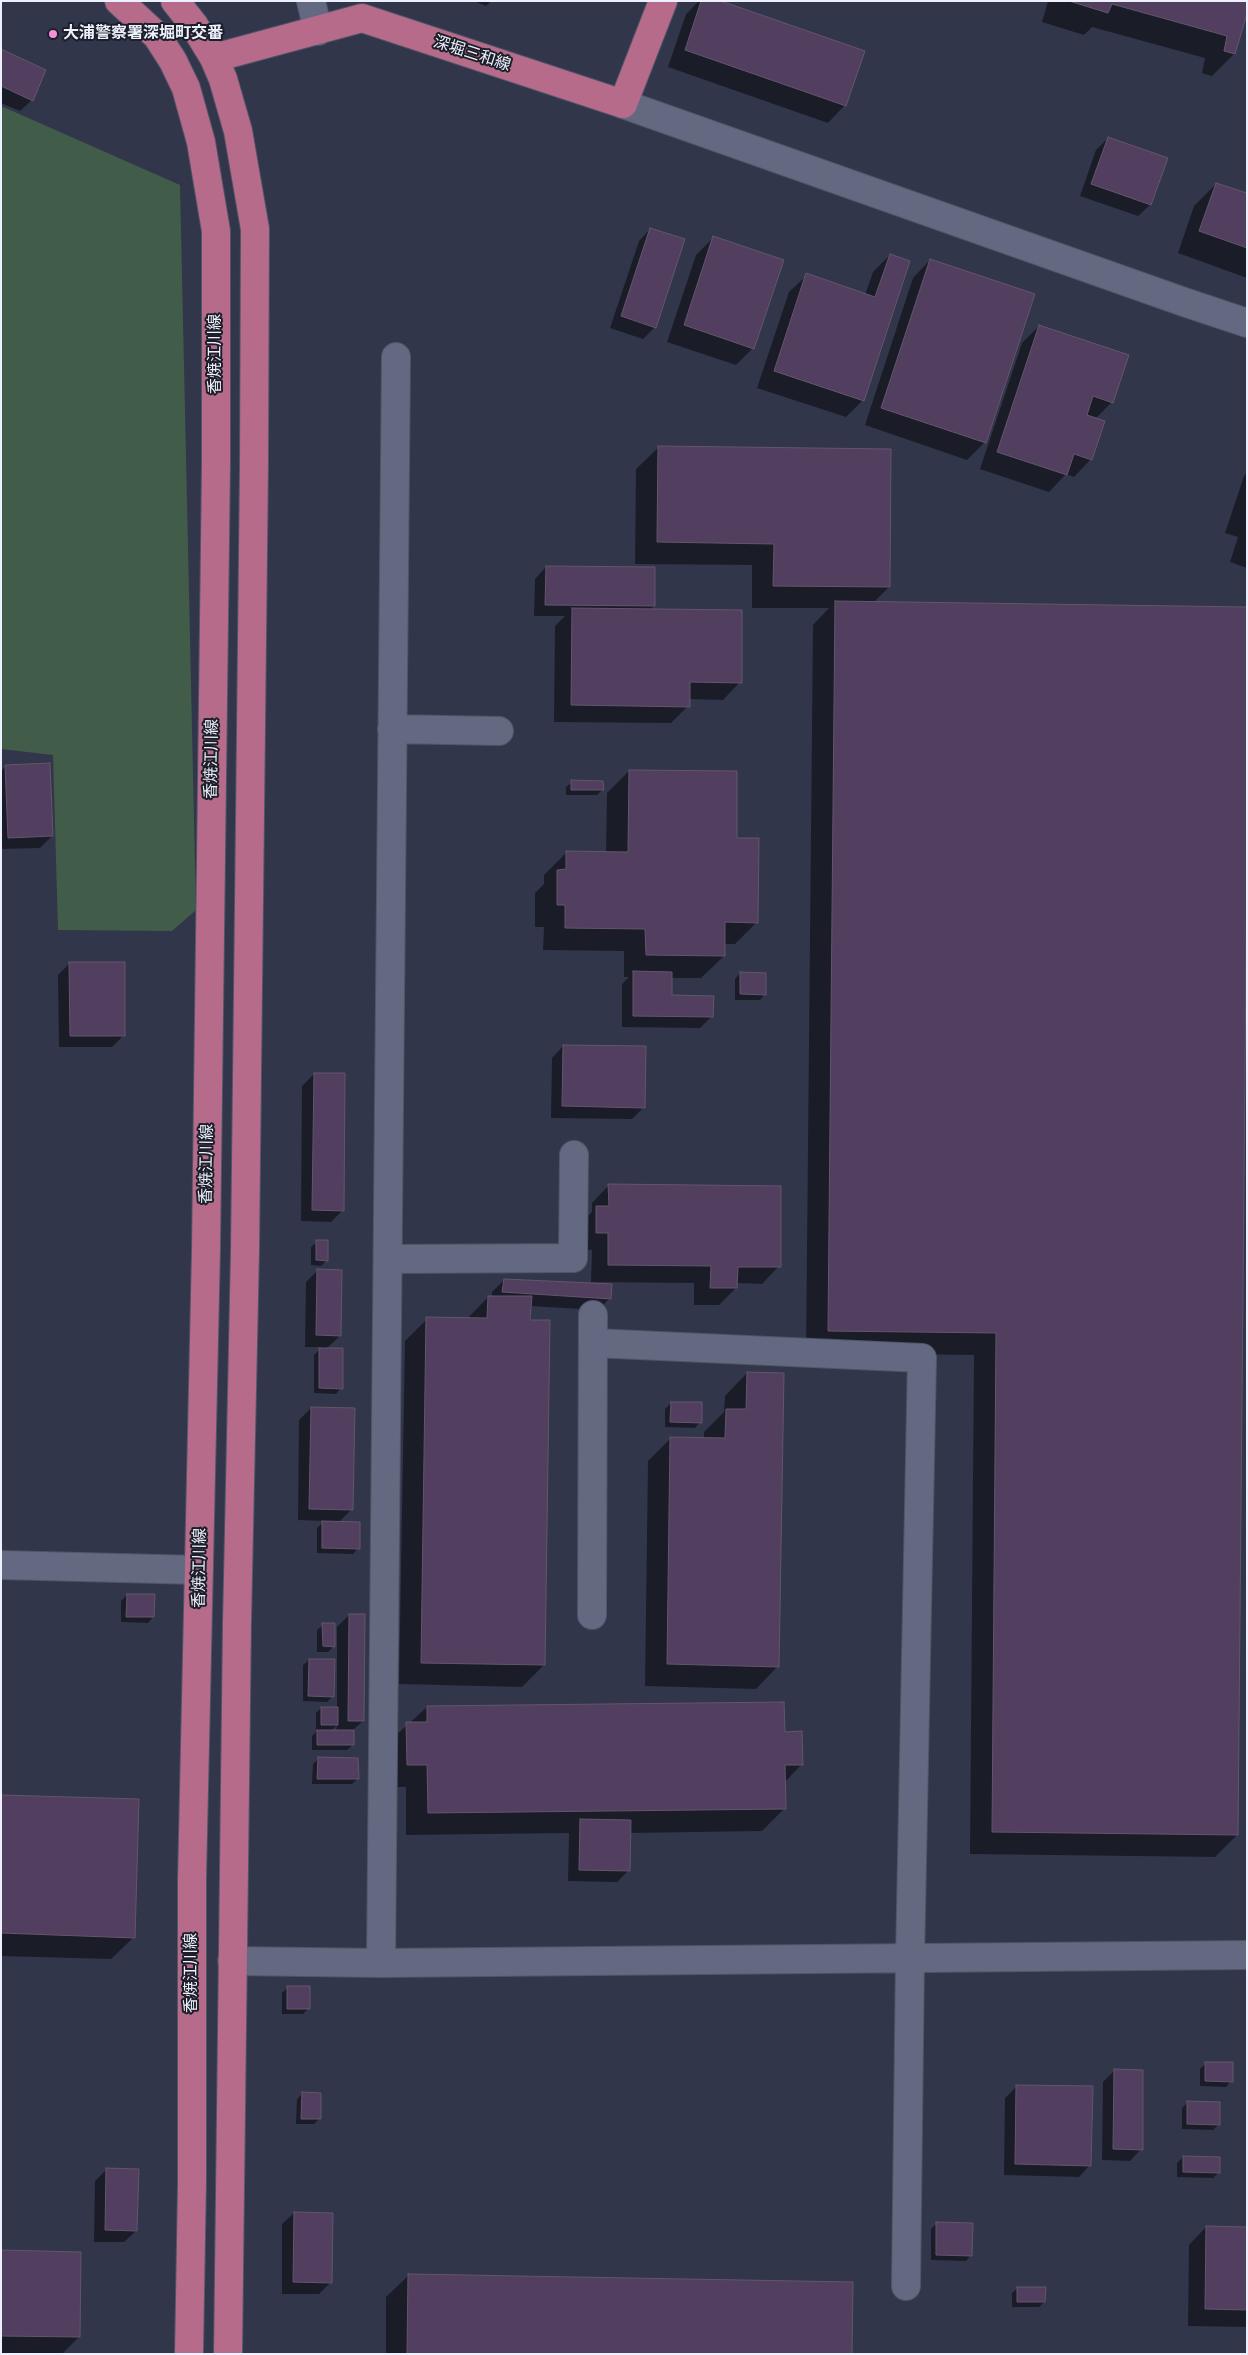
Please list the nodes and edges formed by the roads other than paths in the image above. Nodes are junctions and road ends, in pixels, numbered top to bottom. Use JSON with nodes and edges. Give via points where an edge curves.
{"nodes":[{"id":1,"x":119,"y":1,"type":"edge"},
{"id":2,"x":175,"y":1,"type":"edge"},
{"id":3,"x":311,"y":1,"type":"edge"},
{"id":4,"x":663,"y":1,"type":"edge"},
{"id":5,"x":318,"y":31,"type":"junction"},
{"id":6,"x":214,"y":58,"type":"junction"},
{"id":7,"x":627,"y":94,"type":"junction"},
{"id":8,"x":1247,"y":322,"type":"edge"},
{"id":9,"x":396,"y":358,"type":"dead end"},
{"id":10,"x":392,"y":728,"type":"junction"},
{"id":11,"x":499,"y":731,"type":"dead end"},
{"id":12,"x":574,"y":1155,"type":"dead end"},
{"id":13,"x":388,"y":1260,"type":"junction"},
{"id":14,"x":593,"y":1315,"type":"dead end"},
{"id":15,"x":594,"y":1343,"type":"junction"},
{"id":16,"x":1,"y":1566,"type":"edge"},
{"id":17,"x":200,"y":1570,"type":"junction"},
{"id":18,"x":592,"y":1615,"type":"dead end"},
{"id":19,"x":1247,"y":1955,"type":"edge"},
{"id":20,"x":910,"y":1959,"type":"junction"},
{"id":21,"x":232,"y":1961,"type":"junction"},
{"id":22,"x":381,"y":1963,"type":"junction"},
{"id":23,"x":906,"y":2286,"type":"dead end"},
{"id":24,"x":189,"y":2354,"type":"edge"},
{"id":25,"x":228,"y":2354,"type":"edge"}],
"edges":[{"from":1,"to":17,"type":"main road","name":"香焼江川線","via":[[157,36],[186,88],[201,142],[216,232],[216,464]]},
{"from":2,"to":6,"type":"main road"},
{"from":3,"to":5,"type":"street"},
{"from":4,"to":7,"type":"main road"},
{"from":5,"to":6,"type":"main road","name":"深堀三和線"},
{"from":5,"to":7,"type":"main road","name":"深堀三和線","via":[[362,18]]},
{"from":6,"to":21,"type":"main road","via":[[238,131],[255,229],[245,1261]]},
{"from":7,"to":8,"type":"street","via":[[1174,299]]},
{"from":9,"to":10,"type":"street"},
{"from":10,"to":11,"type":"street"},
{"from":10,"to":13,"type":"street"},
{"from":12,"to":13,"type":"street","via":[[574,1258]]},
{"from":13,"to":22,"type":"street"},
{"from":14,"to":15,"type":"street"},
{"from":15,"to":18,"type":"street"},
{"from":15,"to":20,"type":"street","via":[[922,1358]]},
{"from":16,"to":17,"type":"street"},
{"from":17,"to":24,"type":"main road","name":"香焼江川線","via":[[192,1879]]},
{"from":19,"to":20,"type":"street"},
{"from":20,"to":22,"type":"street"},
{"from":20,"to":23,"type":"street"},
{"from":21,"to":22,"type":"street"},
{"from":21,"to":25,"type":"main road"}]}
